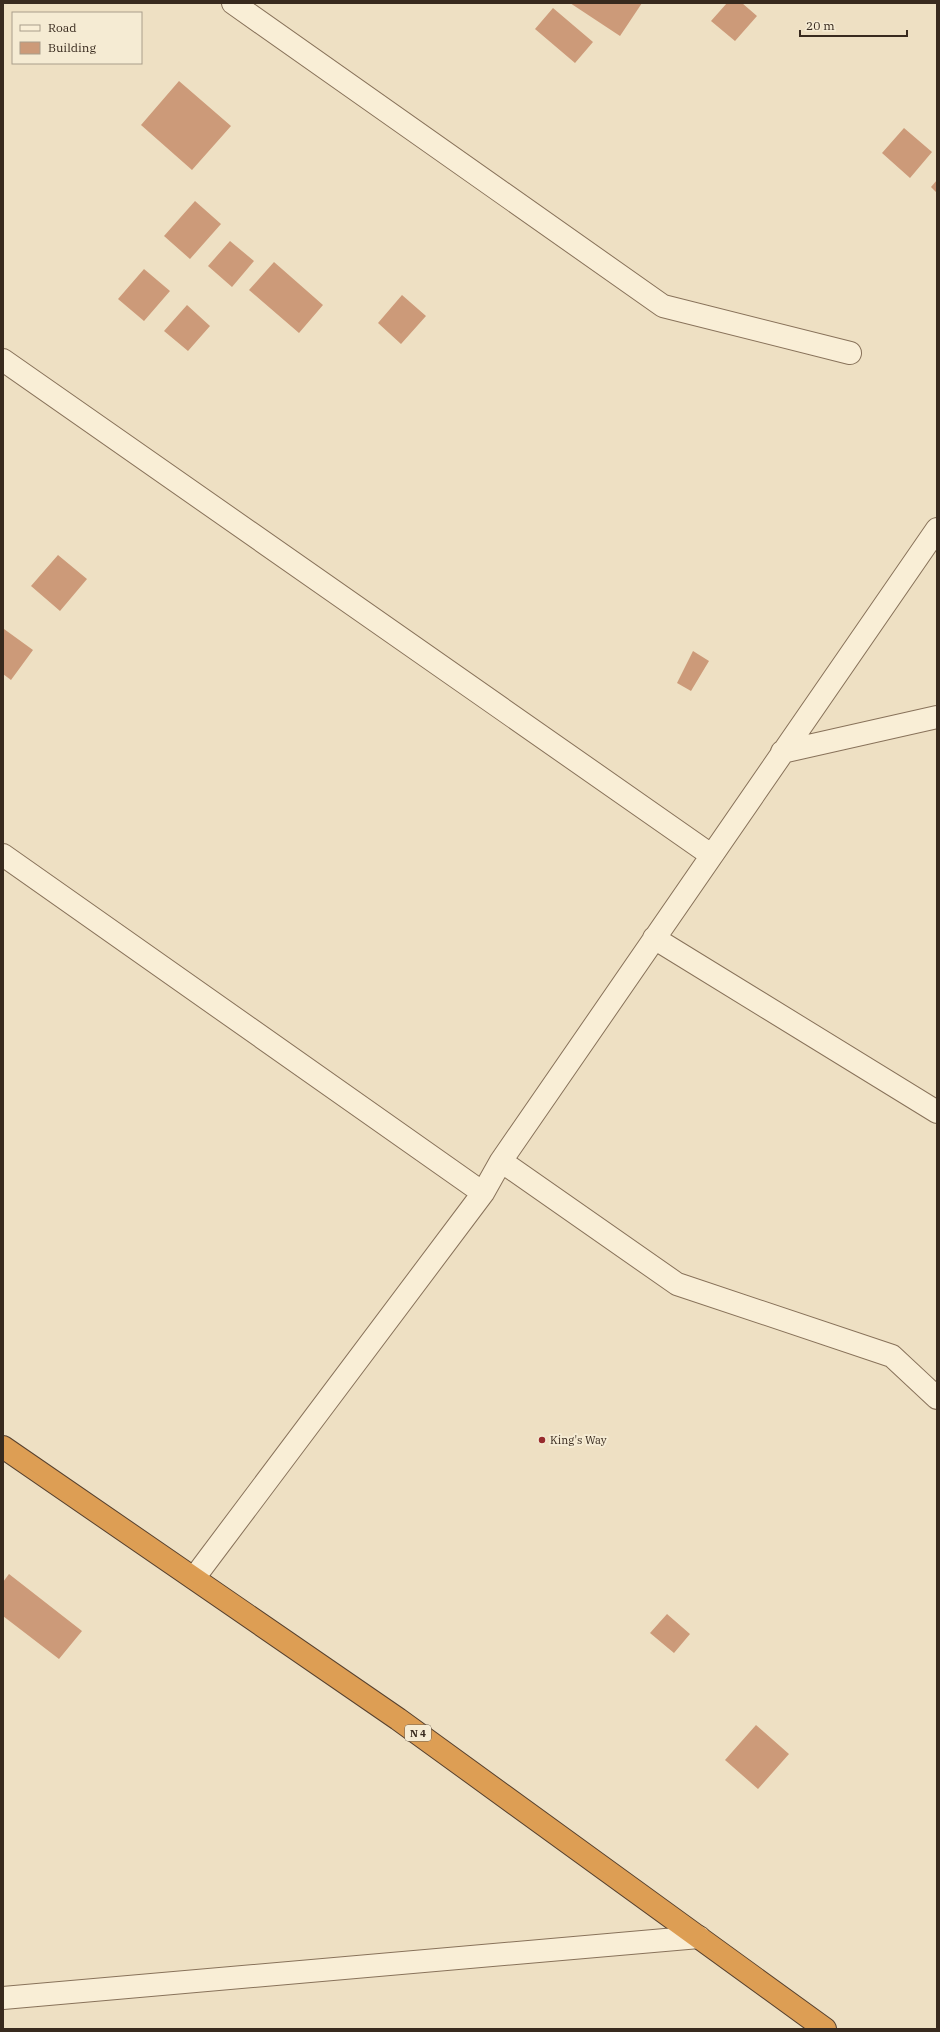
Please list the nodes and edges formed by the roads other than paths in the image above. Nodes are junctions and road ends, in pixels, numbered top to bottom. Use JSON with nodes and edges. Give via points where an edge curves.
{"nodes":[{"id":1,"x":232,"y":3,"type":"edge"},
{"id":2,"x":850,"y":353,"type":"dead end"},
{"id":3,"x":3,"y":360,"type":"edge"},
{"id":4,"x":937,"y":529,"type":"edge"},
{"id":5,"x":937,"y":717,"type":"edge"},
{"id":6,"x":782,"y":752,"type":"junction"},
{"id":7,"x":3,"y":855,"type":"edge"},
{"id":8,"x":711,"y":855,"type":"junction"},
{"id":9,"x":654,"y":938,"type":"junction"},
{"id":10,"x":937,"y":1112,"type":"edge"},
{"id":11,"x":501,"y":1161,"type":"junction"},
{"id":12,"x":483,"y":1192,"type":"junction"},
{"id":13,"x":937,"y":1398,"type":"edge"},
{"id":14,"x":3,"y":1447,"type":"edge"},
{"id":15,"x":194,"y":1578,"type":"junction"},
{"id":16,"x":699,"y":1937,"type":"junction"},
{"id":17,"x":3,"y":1998,"type":"edge"},
{"id":18,"x":825,"y":2029,"type":"edge"}],
"edges":[{"from":1,"to":2,"type":"street","via":[[663,306]]},
{"from":3,"to":8,"type":"street"},
{"from":4,"to":6,"type":"street"},
{"from":5,"to":6,"type":"street"},
{"from":6,"to":8,"type":"street"},
{"from":7,"to":12,"type":"street"},
{"from":8,"to":9,"type":"street"},
{"from":9,"to":10,"type":"street"},
{"from":9,"to":11,"type":"street"},
{"from":11,"to":12,"type":"street"},
{"from":11,"to":13,"type":"street","via":[[677,1284],[892,1356]]},
{"from":12,"to":15,"type":"street"},
{"from":14,"to":15,"type":"highway","number":"N 4"},
{"from":15,"to":16,"type":"highway","number":"N 4","via":[[398,1719]]},
{"from":16,"to":17,"type":"street"},
{"from":16,"to":18,"type":"highway","number":"N 4"}]}
